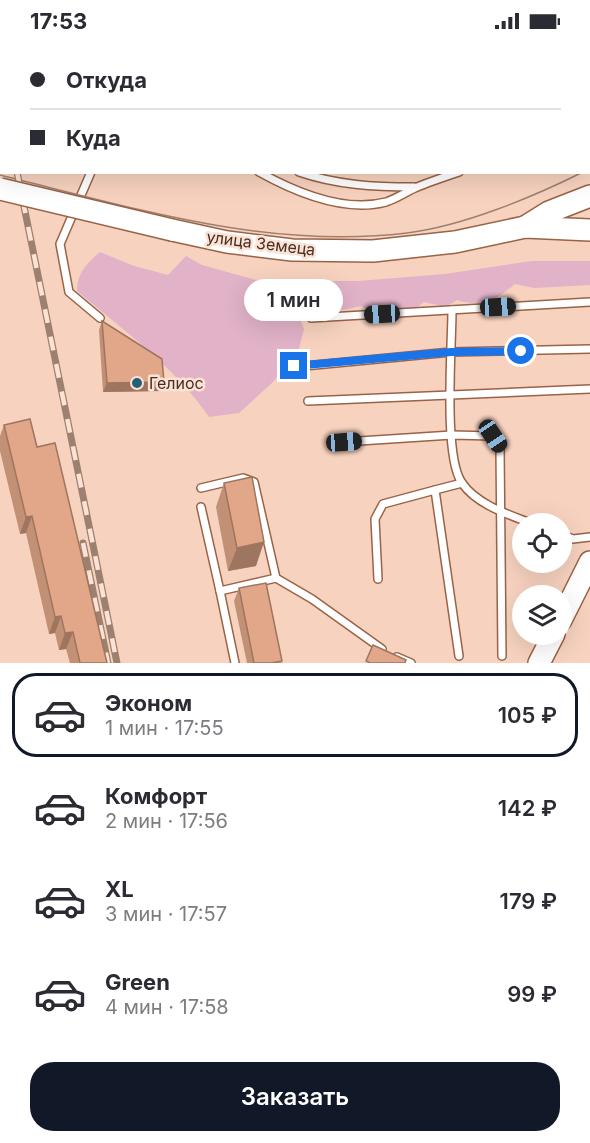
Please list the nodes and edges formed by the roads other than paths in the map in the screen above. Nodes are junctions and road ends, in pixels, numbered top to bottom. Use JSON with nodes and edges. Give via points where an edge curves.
{"nodes":[{"id":1,"x":90,"y":174,"type":"edge"},
{"id":2,"x":263,"y":174,"type":"edge"},
{"id":3,"x":305,"y":174,"type":"edge"},
{"id":4,"x":453,"y":174,"type":"edge"},
{"id":5,"x":417,"y":187,"type":"junction"},
{"id":6,"x":0,"y":189,"type":"edge"},
{"id":7,"x":590,"y":196,"type":"edge"},
{"id":8,"x":525,"y":227,"type":"junction"},
{"id":9,"x":590,"y":230,"type":"edge"},
{"id":10,"x":590,"y":302,"type":"edge"},
{"id":11,"x":452,"y":310,"type":"junction"},
{"id":12,"x":100,"y":318,"type":"dead end"},
{"id":13,"x":311,"y":318,"type":"dead end"},
{"id":14,"x":590,"y":349,"type":"edge"},
{"id":15,"x":451,"y":352,"type":"junction"},
{"id":16,"x":294,"y":366,"type":"dead end"},
{"id":17,"x":590,"y":389,"type":"edge"},
{"id":18,"x":452,"y":395,"type":"junction"},
{"id":19,"x":308,"y":401,"type":"dead end"},
{"id":20,"x":452,"y":435,"type":"junction"},
{"id":21,"x":344,"y":442,"type":"dead end"},
{"id":22,"x":462,"y":483,"type":"junction"},
{"id":23,"x":201,"y":488,"type":"dead end"},
{"id":24,"x":435,"y":490,"type":"junction"},
{"id":25,"x":201,"y":507,"type":"dead end"},
{"id":26,"x":502,"y":512,"type":"junction"},
{"id":27,"x":512,"y":516,"type":"edge"},
{"id":28,"x":590,"y":537,"type":"edge"},
{"id":29,"x":572,"y":539,"type":"edge"},
{"id":30,"x":590,"y":562,"type":"edge"},
{"id":31,"x":276,"y":578,"type":"junction"},
{"id":32,"x":378,"y":579,"type":"dead end"},
{"id":33,"x":220,"y":591,"type":"junction"},
{"id":34,"x":572,"y":598,"type":"edge"},
{"id":35,"x":548,"y":645,"type":"edge"},
{"id":36,"x":459,"y":656,"type":"dead end"},
{"id":37,"x":502,"y":656,"type":"dead end"},
{"id":38,"x":235,"y":663,"type":"edge"},
{"id":39,"x":411,"y":663,"type":"edge"},
{"id":40,"x":539,"y":663,"type":"edge"}],
"edges":[{"from":1,"to":12,"type":"lane","via":[[60,244],[69,292]]},
{"from":2,"to":5,"type":"lane","via":[[325,200],[356,204],[386,202]]},
{"from":3,"to":5,"type":"lane","via":[[327,182]]},
{"from":4,"to":5,"type":"lane"},
{"from":6,"to":8,"type":"main road","name":"улица Земеца","bridge":true,"via":[[227,242],[292,250],[373,251],[455,242]]},
{"from":7,"to":8,"type":"main road","via":[[549,212]]},
{"from":8,"to":9,"type":"main road"},
{"from":10,"to":11,"type":"lane"},
{"from":11,"to":13,"type":"lane"},
{"from":11,"to":15,"type":"lane"},
{"from":14,"to":15,"type":"lane"},
{"from":15,"to":16,"type":"lane"},
{"from":15,"to":18,"type":"lane"},
{"from":17,"to":18,"type":"lane"},
{"from":18,"to":19,"type":"lane"},
{"from":18,"to":20,"type":"lane"},
{"from":20,"to":21,"type":"lane"},
{"from":20,"to":22,"type":"lane","via":[[455,467]]},
{"from":20,"to":26,"type":"lane","via":[[493,436],[500,448]]},
{"from":22,"to":24,"type":"lane"},
{"from":22,"to":26,"type":"lane","via":[[477,498]]},
{"from":23,"to":31,"type":"lane","via":[[243,478],[254,482]]},
{"from":24,"to":32,"type":"lane","via":[[382,504],[375,519]]},
{"from":24,"to":36,"type":"lane"},
{"from":25,"to":33,"type":"lane"},
{"from":26,"to":27,"type":"lane"},
{"from":26,"to":37,"type":"lane"},
{"from":28,"to":29,"type":"lane"},
{"from":30,"to":34,"type":"main road"},
{"from":31,"to":33,"type":"lane"},
{"from":31,"to":39,"type":"lane","via":[[378,647]]},
{"from":33,"to":38,"type":"lane"},
{"from":35,"to":40,"type":"main road"}]}
